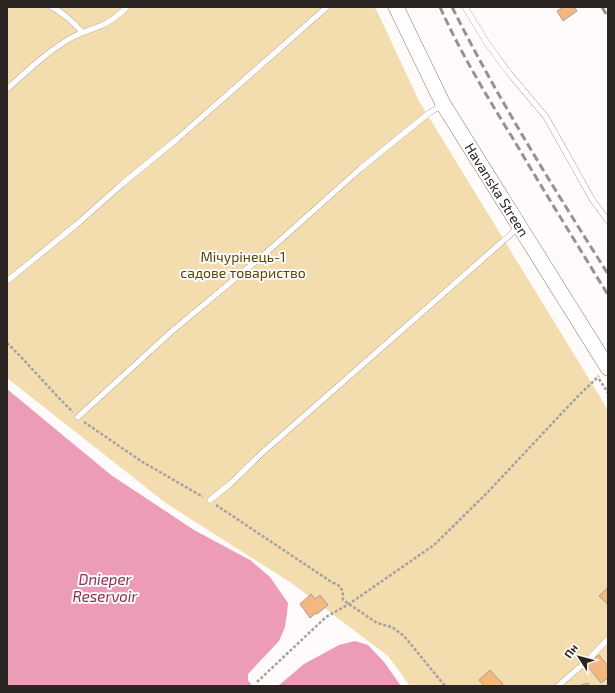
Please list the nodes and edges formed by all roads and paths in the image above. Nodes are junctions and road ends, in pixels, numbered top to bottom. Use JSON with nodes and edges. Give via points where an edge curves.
{"nodes":[{"id":1,"x":52,"y":7,"type":"edge"},
{"id":2,"x":127,"y":7,"type":"edge"},
{"id":3,"x":327,"y":7,"type":"edge"},
{"id":4,"x":396,"y":7,"type":"edge"},
{"id":5,"x":465,"y":7,"type":"edge"},
{"id":6,"x":82,"y":32,"type":"junction"},
{"id":7,"x":7,"y":89,"type":"edge"},
{"id":8,"x":443,"y":104,"type":"junction"},
{"id":9,"x":608,"y":221,"type":"edge"},
{"id":10,"x":519,"y":227,"type":"junction"},
{"id":11,"x":7,"y":281,"type":"edge"},
{"id":12,"x":7,"y":343,"type":"edge"},
{"id":13,"x":608,"y":368,"type":"edge"},
{"id":14,"x":78,"y":418,"type":"junction"},
{"id":15,"x":210,"y":500,"type":"junction"},
{"id":16,"x":349,"y":604,"type":"junction"},
{"id":17,"x":608,"y":639,"type":"edge"},
{"id":18,"x":257,"y":682,"type":"dead end"},
{"id":19,"x":445,"y":686,"type":"edge"},
{"id":20,"x":558,"y":686,"type":"edge"}],
"edges":[{"from":1,"to":6,"type":"lane","via":[[65,15]]},
{"from":2,"to":6,"type":"lane","via":[[117,17],[101,26]]},
{"from":3,"to":11,"type":"lane","via":[[177,139]]},
{"from":4,"to":8,"type":"main road","name":"Havanska Streen"},
{"from":5,"to":9,"type":"lane","via":[[486,43],[546,117],[592,199]]},
{"from":6,"to":7,"type":"lane","via":[[45,55]]},
{"from":8,"to":10,"type":"main road","name":"Havanska Streen"},
{"from":8,"to":14,"type":"lane","via":[[360,169],[273,247],[171,332]]},
{"from":10,"to":13,"type":"main road","name":"Havanska Streen"},
{"from":10,"to":15,"type":"lane"},
{"from":12,"to":14,"type":"path"},
{"from":13,"to":16,"type":"path","via":[[434,545]]},
{"from":14,"to":15,"type":"path","via":[[141,461]]},
{"from":15,"to":16,"type":"path","via":[[338,584],[343,591],[343,600]]},
{"from":16,"to":18,"type":"path","via":[[326,617]]},
{"from":16,"to":19,"type":"path","via":[[377,623],[392,627],[404,636]]},
{"from":17,"to":20,"type":"lane"}]}
